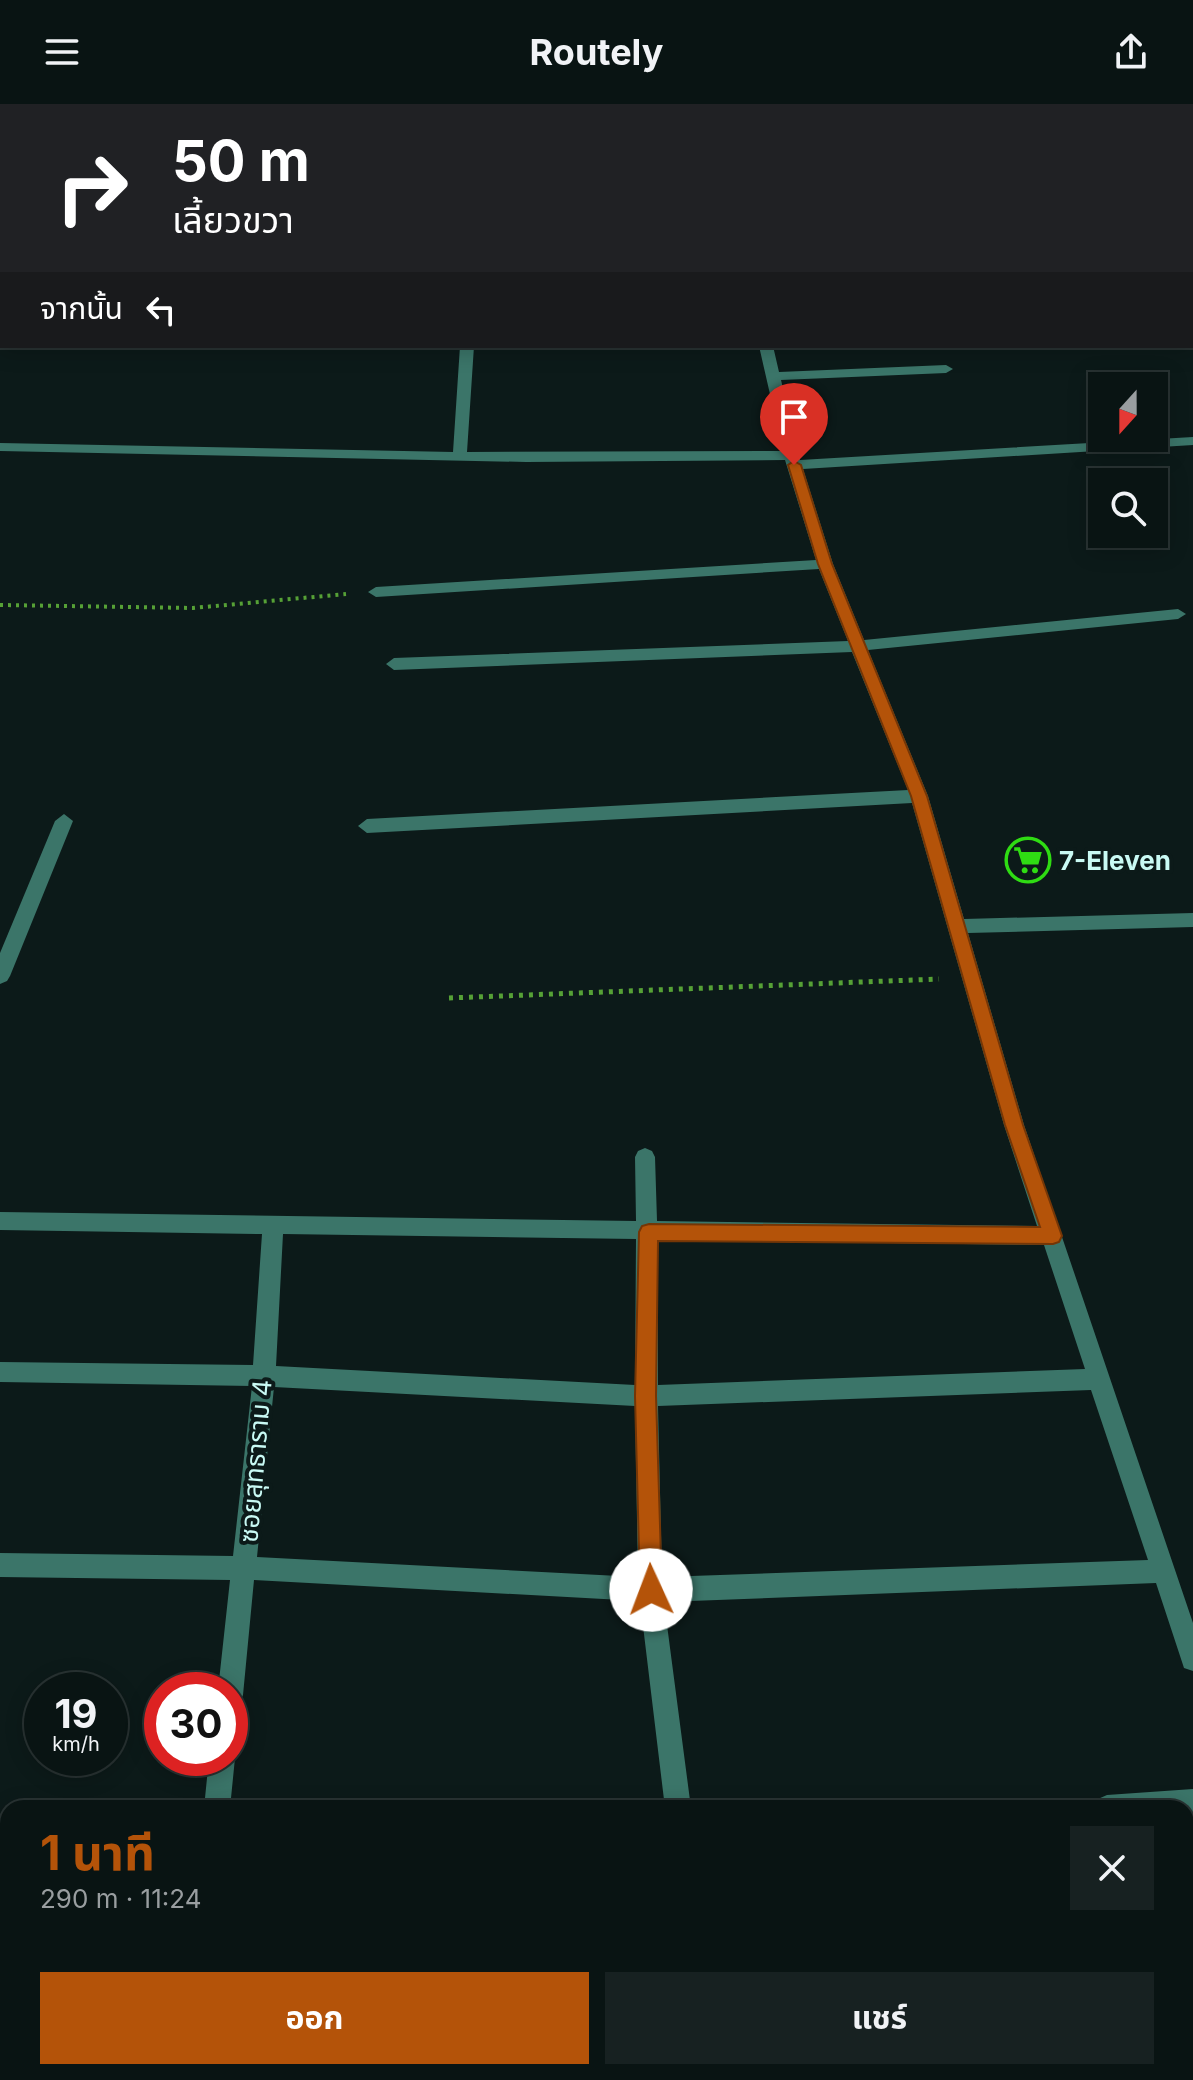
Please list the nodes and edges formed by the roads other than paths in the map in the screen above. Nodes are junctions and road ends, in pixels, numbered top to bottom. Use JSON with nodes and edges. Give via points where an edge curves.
{"nodes":[{"id":1,"x":467,"y":348,"type":"edge"},
{"id":2,"x":767,"y":348,"type":"edge"},
{"id":3,"x":946,"y":369,"type":"dead end"},
{"id":4,"x":774,"y":376,"type":"junction"},
{"id":5,"x":1193,"y":441,"type":"edge"},
{"id":6,"x":0,"y":447,"type":"edge"},
{"id":7,"x":460,"y":455,"type":"junction"},
{"id":8,"x":793,"y":460,"type":"junction"},
{"id":9,"x":825,"y":564,"type":"junction"},
{"id":10,"x":376,"y":592,"type":"road end"},
{"id":11,"x":1178,"y":614,"type":"dead end"},
{"id":12,"x":858,"y":646,"type":"junction"},
{"id":13,"x":394,"y":664,"type":"dead end"},
{"id":14,"x":919,"y":796,"type":"junction"},
{"id":15,"x":64,"y":821,"type":"dead end"},
{"id":16,"x":367,"y":826,"type":"dead end"},
{"id":17,"x":1193,"y":920,"type":"edge"},
{"id":18,"x":957,"y":926,"type":"junction"},
{"id":19,"x":0,"y":976,"type":"edge"},
{"id":20,"x":645,"y":1157,"type":"dead end"},
{"id":21,"x":0,"y":1221,"type":"edge"},
{"id":22,"x":273,"y":1227,"type":"junction"},
{"id":23,"x":649,"y":1232,"type":"junction"},
{"id":24,"x":1053,"y":1236,"type":"junction"},
{"id":25,"x":0,"y":1372,"type":"edge"},
{"id":26,"x":264,"y":1376,"type":"junction"},
{"id":27,"x":1099,"y":1379,"type":"junction"},
{"id":28,"x":645,"y":1396,"type":"junction"},
{"id":29,"x":0,"y":1565,"type":"edge"},
{"id":30,"x":245,"y":1568,"type":"junction"},
{"id":31,"x":1164,"y":1571,"type":"junction"},
{"id":32,"x":651,"y":1590,"type":"junction"},
{"id":33,"x":1193,"y":1659,"type":"edge"},
{"id":34,"x":233,"y":1672,"type":"edge"},
{"id":35,"x":220,"y":1776,"type":"edge"},
{"id":36,"x":218,"y":1800,"type":"edge"},
{"id":37,"x":677,"y":1800,"type":"edge"}],
"edges":[{"from":1,"to":7,"type":"street"},
{"from":2,"to":4,"type":"street"},
{"from":3,"to":4,"type":"street"},
{"from":4,"to":8,"type":"street"},
{"from":5,"to":8,"type":"street"},
{"from":6,"to":7,"type":"street"},
{"from":7,"to":8,"type":"street"},
{"from":8,"to":9,"type":"street"},
{"from":9,"to":10,"type":"street"},
{"from":9,"to":12,"type":"street"},
{"from":11,"to":12,"type":"street"},
{"from":12,"to":13,"type":"street"},
{"from":12,"to":14,"type":"street"},
{"from":14,"to":16,"type":"street"},
{"from":14,"to":18,"type":"street"},
{"from":15,"to":19,"type":"street"},
{"from":17,"to":18,"type":"street"},
{"from":18,"to":24,"type":"street","via":[[1014,1125]]},
{"from":20,"to":23,"type":"street"},
{"from":21,"to":22,"type":"street"},
{"from":22,"to":23,"type":"street"},
{"from":22,"to":26,"type":"street","name":"ซอยสุทธาราม 4"},
{"from":23,"to":24,"type":"street"},
{"from":23,"to":28,"type":"street"},
{"from":24,"to":27,"type":"street"},
{"from":25,"to":26,"type":"street"},
{"from":26,"to":28,"type":"street"},
{"from":26,"to":30,"type":"street","name":"ซอยสุทธาราม 4"},
{"from":27,"to":28,"type":"street"},
{"from":27,"to":31,"type":"street"},
{"from":28,"to":32,"type":"street"},
{"from":29,"to":30,"type":"street"},
{"from":30,"to":32,"type":"street"},
{"from":30,"to":34,"type":"street","name":"ซอยสุทธาราม 4"},
{"from":31,"to":32,"type":"street"},
{"from":31,"to":33,"type":"street"},
{"from":32,"to":37,"type":"street"},
{"from":35,"to":36,"type":"street"}]}
